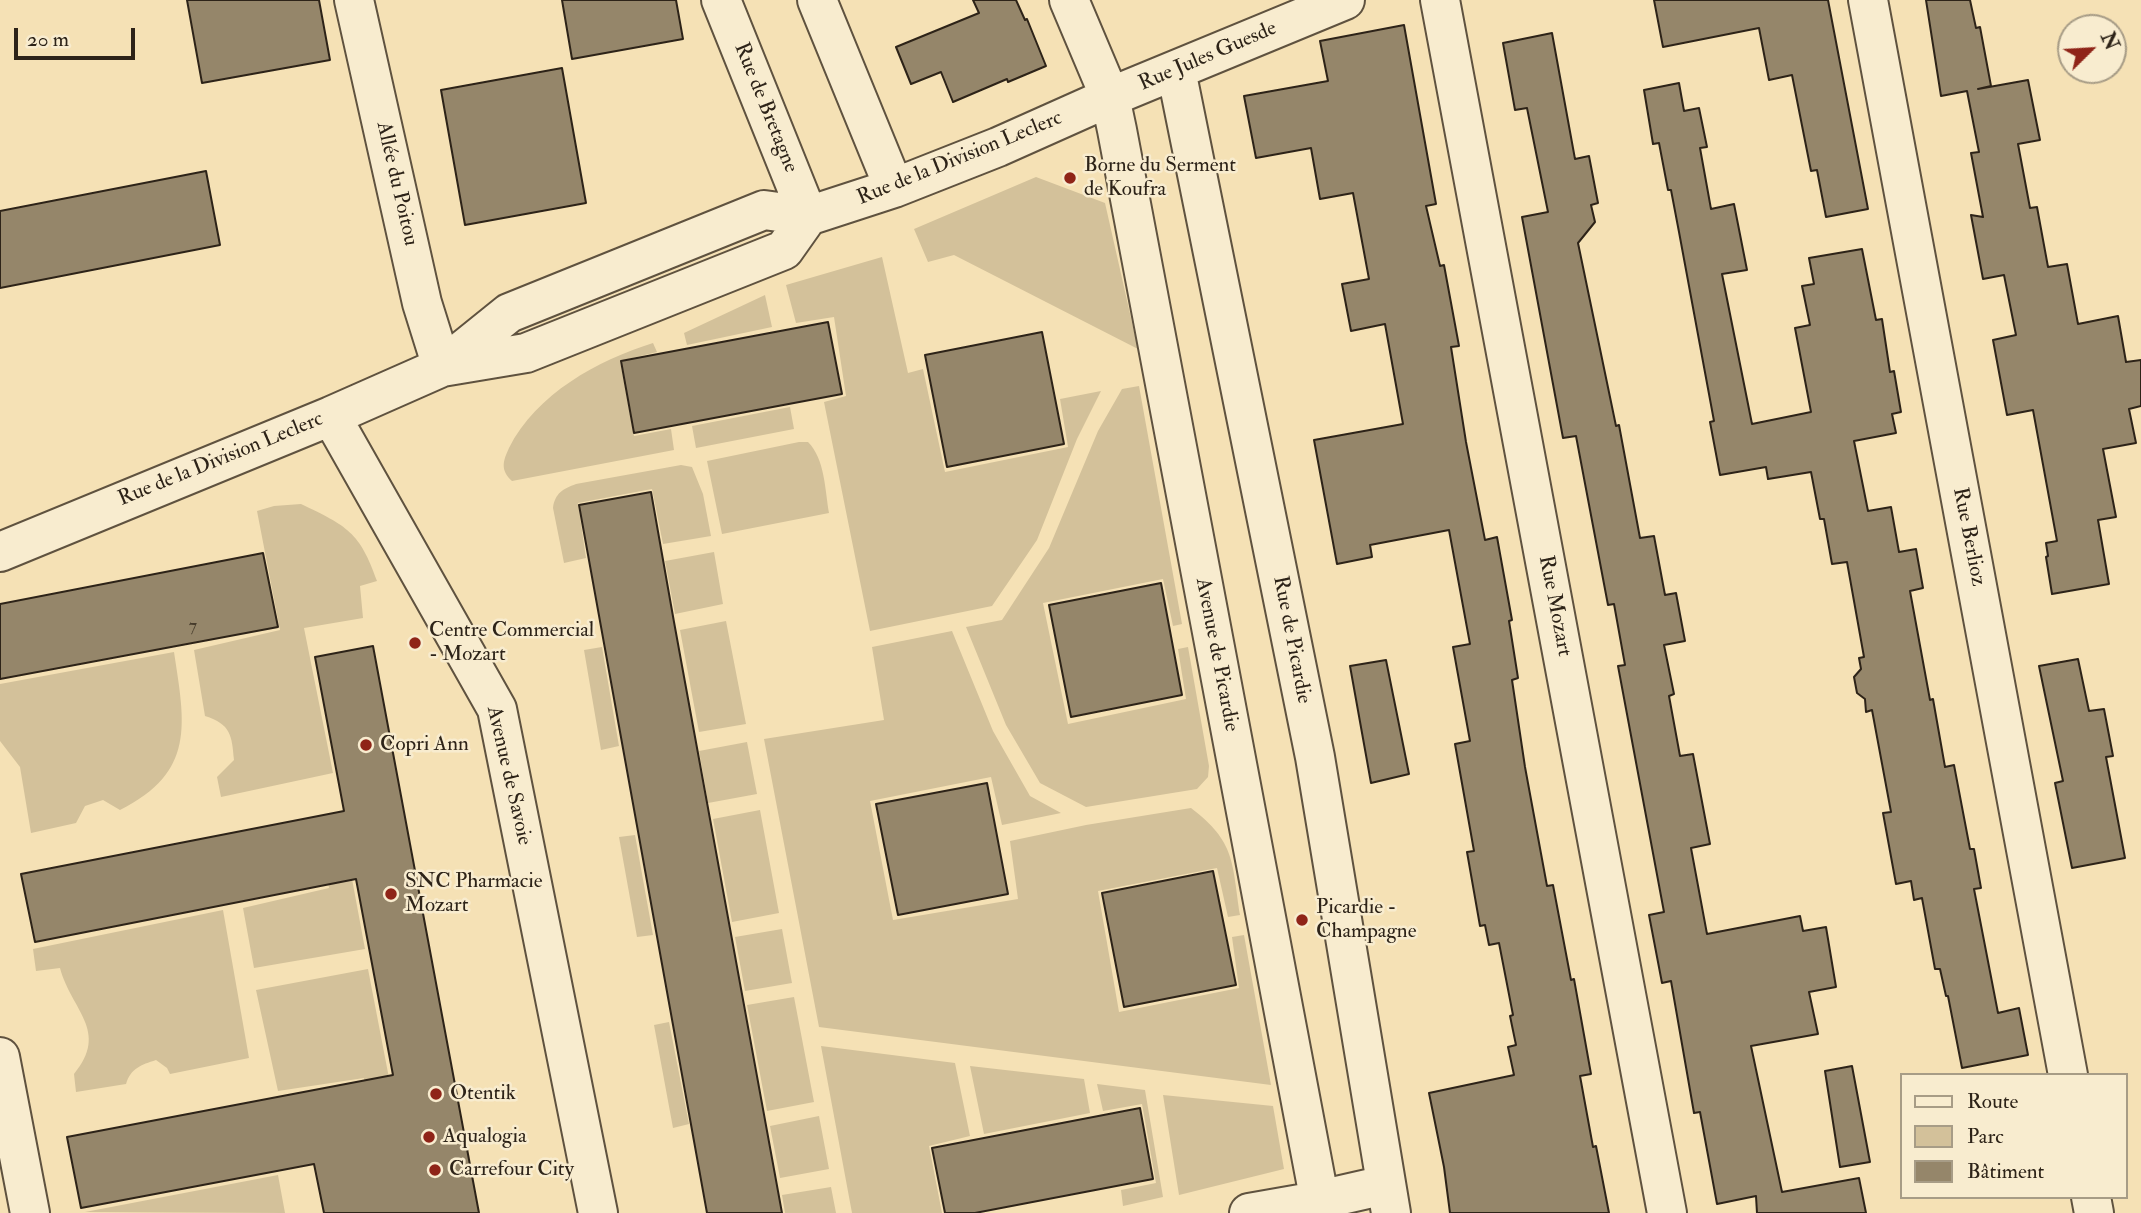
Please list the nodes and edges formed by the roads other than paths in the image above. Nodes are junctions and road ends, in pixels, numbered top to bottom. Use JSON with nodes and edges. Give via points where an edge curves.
{"nodes":[{"id":1,"x":354,"y":0,"type":"edge"},
{"id":2,"x":721,"y":0,"type":"edge"},
{"id":3,"x":817,"y":0,"type":"edge"},
{"id":4,"x":1069,"y":0,"type":"edge"},
{"id":5,"x":1345,"y":0,"type":"edge"},
{"id":6,"x":1440,"y":0,"type":"edge"},
{"id":7,"x":1868,"y":0,"type":"edge"},
{"id":8,"x":1176,"y":70,"type":"junction"},
{"id":9,"x":1110,"y":97,"type":"junction"},
{"id":10,"x":894,"y":188,"type":"junction"},
{"id":11,"x":808,"y":216,"type":"junction"},
{"id":12,"x":442,"y":367,"type":"junction"},
{"id":13,"x":331,"y":416,"type":"junction"},
{"id":14,"x":0,"y":552,"type":"edge"},
{"id":15,"x":0,"y":1057,"type":"edge"},
{"id":16,"x":2068,"y":1073,"type":"edge"},
{"id":17,"x":1388,"y":1199,"type":"edge"},
{"id":18,"x":1320,"y":1206,"type":"edge"},
{"id":19,"x":30,"y":1213,"type":"edge"},
{"id":20,"x":598,"y":1213,"type":"edge"},
{"id":21,"x":1249,"y":1213,"type":"edge"},
{"id":22,"x":1667,"y":1213,"type":"edge"}],
"edges":[{"from":1,"to":12,"type":"street","name":"Allée du Poitou","via":[[422,303]]},
{"from":2,"to":11,"type":"street","name":"Rue de Bretagne"},
{"from":3,"to":10,"type":"street"},
{"from":4,"to":9,"type":"street","name":"Avenue de Picardie"},
{"from":5,"to":8,"type":"street","name":"Rue Jules Guesde"},
{"from":6,"to":22,"type":"street","name":"Rue Mozart"},
{"from":7,"to":16,"type":"street","name":"Rue Berlioz"},
{"from":8,"to":9,"type":"street","name":"Rue Jules Guesde"},
{"from":8,"to":17,"type":"street","name":"Rue de Picardie","via":[[1315,757]]},
{"from":9,"to":10,"type":"street","name":"Rue de la Division Leclerc"},
{"from":9,"to":18,"type":"street","name":"Avenue de Picardie"},
{"from":10,"to":11,"type":"street","name":"Rue de la Division Leclerc"},
{"from":11,"to":12,"type":"street","name":"Rue de la Division Leclerc","via":[[784,250],[526,354]]},
{"from":12,"to":13,"type":"street","name":"Rue de la Division Leclerc"},
{"from":13,"to":14,"type":"street","name":"Rue de la Division Leclerc"},
{"from":13,"to":20,"type":"street","name":"Avenue de Savoie","via":[[497,709]]},
{"from":15,"to":19,"type":"street"},
{"from":17,"to":18,"type":"street"},
{"from":18,"to":21,"type":"street","via":[[1306,1203]]}]}
